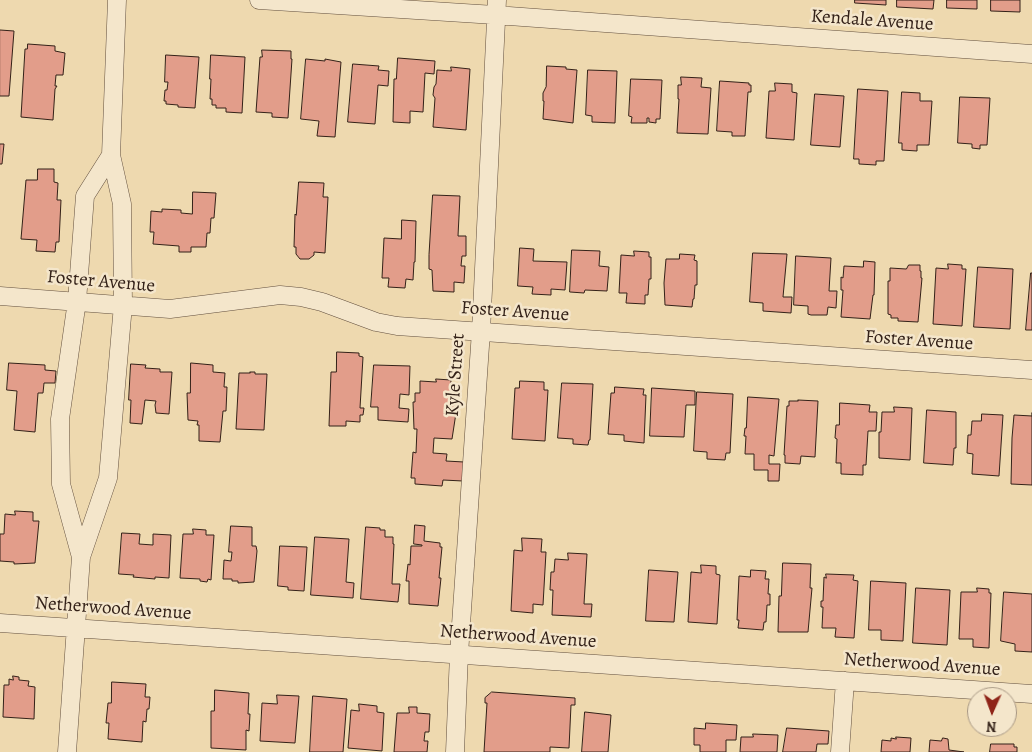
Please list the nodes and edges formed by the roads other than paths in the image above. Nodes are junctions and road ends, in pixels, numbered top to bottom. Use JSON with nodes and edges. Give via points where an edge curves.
{"nodes":[{"id":1,"x":117,"y":0,"type":"edge"},
{"id":2,"x":259,"y":0,"type":"edge"},
{"id":3,"x":496,"y":8,"type":"edge"},
{"id":4,"x":1032,"y":54,"type":"edge"},
{"id":5,"x":110,"y":154,"type":"junction"},
{"id":6,"x":0,"y":296,"type":"edge"},
{"id":7,"x":77,"y":301,"type":"junction"},
{"id":8,"x":123,"y":305,"type":"junction"},
{"id":9,"x":480,"y":331,"type":"junction"},
{"id":10,"x":1032,"y":370,"type":"edge"},
{"id":11,"x":81,"y":557,"type":"junction"},
{"id":12,"x":0,"y":623,"type":"edge"},
{"id":13,"x":76,"y":628,"type":"junction"},
{"id":14,"x":459,"y":654,"type":"junction"},
{"id":15,"x":845,"y":681,"type":"junction"},
{"id":16,"x":1032,"y":694,"type":"edge"},
{"id":17,"x":67,"y":752,"type":"edge"},
{"id":18,"x":454,"y":752,"type":"edge"},
{"id":19,"x":840,"y":752,"type":"edge"}],
"edges":[{"from":1,"to":5,"type":"street"},
{"from":2,"to":3,"type":"street","name":"Kendale Avenue"},
{"from":3,"to":4,"type":"street","name":"Kendale Avenue"},
{"from":3,"to":9,"type":"street","name":"Kyle Street"},
{"from":5,"to":7,"type":"street","via":[[85,196]]},
{"from":5,"to":8,"type":"street","via":[[122,204]]},
{"from":6,"to":7,"type":"street","name":"Foster Avenue"},
{"from":7,"to":8,"type":"street","name":"Foster Avenue"},
{"from":7,"to":11,"type":"street","via":[[60,419],[61,484]]},
{"from":8,"to":9,"type":"street","name":"Foster Avenue","via":[[170,309],[280,295],[322,302],[376,322],[397,326]]},
{"from":8,"to":11,"type":"street","via":[[108,478]]},
{"from":9,"to":10,"type":"street","name":"Foster Avenue"},
{"from":9,"to":14,"type":"street","name":"Kyle Street"},
{"from":11,"to":13,"type":"street"},
{"from":12,"to":13,"type":"street","name":"Netherwood Avenue"},
{"from":13,"to":14,"type":"street","name":"Netherwood Avenue"},
{"from":13,"to":17,"type":"street"},
{"from":14,"to":15,"type":"street","name":"Netherwood Avenue"},
{"from":14,"to":18,"type":"street","name":"Kyle Street"},
{"from":15,"to":16,"type":"street","name":"Netherwood Avenue"},
{"from":15,"to":19,"type":"street"}]}
